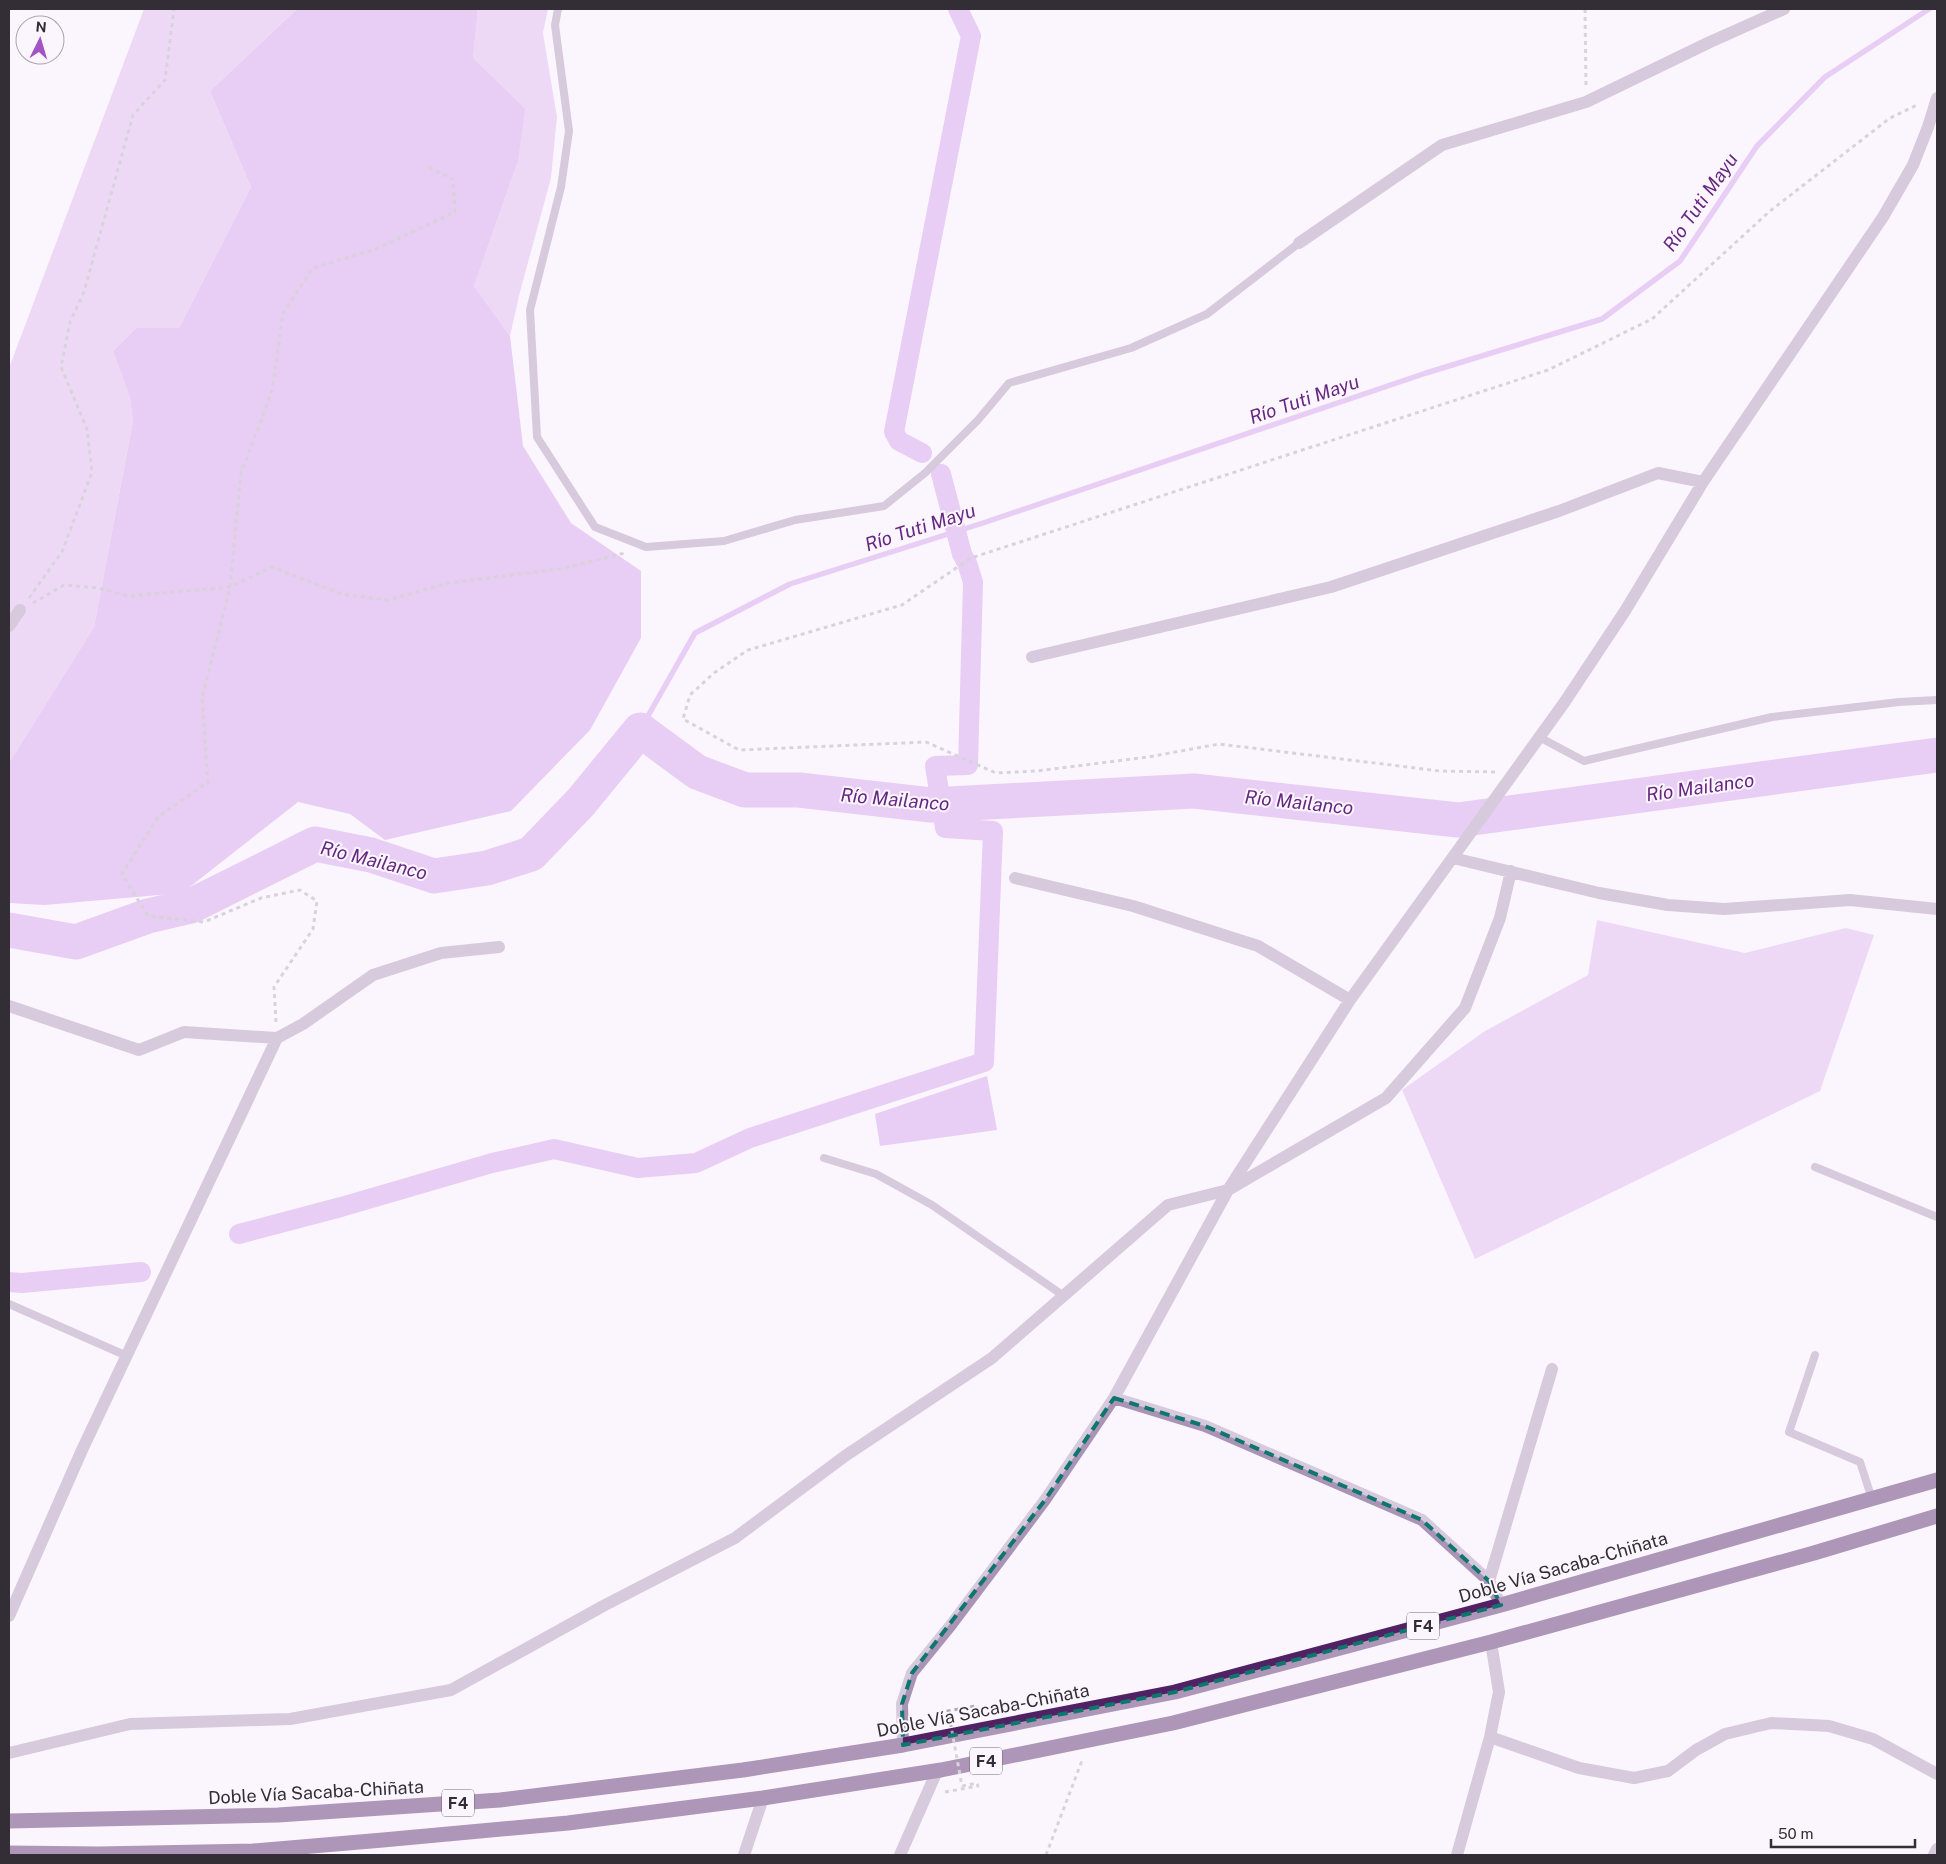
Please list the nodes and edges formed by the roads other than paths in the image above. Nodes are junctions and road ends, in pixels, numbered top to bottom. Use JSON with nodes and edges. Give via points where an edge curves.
{"nodes":[{"id":1,"x":558,"y":9,"type":"edge"},
{"id":2,"x":1784,"y":9,"type":"edge"},
{"id":3,"x":1937,"y":98,"type":"edge"},
{"id":4,"x":1299,"y":244,"type":"joint"},
{"id":5,"x":1703,"y":482,"type":"junction"},
{"id":6,"x":20,"y":610,"type":"road end"},
{"id":7,"x":9,"y":626,"type":"edge"},
{"id":8,"x":1032,"y":657,"type":"dead end"},
{"id":9,"x":1937,"y":700,"type":"edge"},
{"id":10,"x":1540,"y":737,"type":"junction"},
{"id":11,"x":1453,"y":858,"type":"junction"},
{"id":12,"x":1511,"y":871,"type":"junction"},
{"id":13,"x":1016,"y":878,"type":"dead end"},
{"id":14,"x":1937,"y":909,"type":"edge"},
{"id":15,"x":499,"y":946,"type":"dead end"},
{"id":16,"x":1350,"y":1000,"type":"junction"},
{"id":17,"x":9,"y":1006,"type":"edge"},
{"id":18,"x":276,"y":1038,"type":"junction"},
{"id":19,"x":824,"y":1158,"type":"dead end"},
{"id":20,"x":1814,"y":1167,"type":"dead end"},
{"id":21,"x":1228,"y":1190,"type":"junction"},
{"id":22,"x":1937,"y":1217,"type":"edge"},
{"id":23,"x":1064,"y":1296,"type":"junction"},
{"id":24,"x":9,"y":1304,"type":"edge"},
{"id":25,"x":1815,"y":1355,"type":"dead end"},
{"id":26,"x":127,"y":1356,"type":"junction"},
{"id":27,"x":1552,"y":1369,"type":"dead end"},
{"id":28,"x":1114,"y":1398,"type":"junction"},
{"id":29,"x":1937,"y":1480,"type":"edge"},
{"id":30,"x":1872,"y":1499,"type":"junction"},
{"id":31,"x":1937,"y":1516,"type":"edge"},
{"id":32,"x":1490,"y":1581,"type":"junction"},
{"id":33,"x":1501,"y":1605,"type":"junction"},
{"id":34,"x":9,"y":1616,"type":"edge"},
{"id":35,"x":1491,"y":1642,"type":"junction"},
{"id":36,"x":1490,"y":1737,"type":"junction"},
{"id":37,"x":903,"y":1745,"type":"junction"},
{"id":38,"x":9,"y":1753,"type":"edge"},
{"id":39,"x":937,"y":1771,"type":"junction"},
{"id":40,"x":1937,"y":1774,"type":"edge"},
{"id":41,"x":763,"y":1798,"type":"junction"},
{"id":42,"x":9,"y":1821,"type":"edge"},
{"id":43,"x":1937,"y":1849,"type":"edge"},
{"id":44,"x":9,"y":1852,"type":"edge"},
{"id":45,"x":744,"y":1855,"type":"edge"},
{"id":46,"x":900,"y":1855,"type":"edge"},
{"id":47,"x":1457,"y":1855,"type":"edge"},
{"id":48,"x":1934,"y":1855,"type":"edge"}],
"edges":[{"from":1,"to":4,"type":"lane","via":[[555,25],[569,131],[561,187],[530,310],[537,437],[595,527],[646,548],[724,541],[794,520],[884,506],[925,473],[978,420],[1009,383],[1131,348],[1207,314]]},
{"from":2,"to":4,"type":"street","via":[[1586,102],[1442,145]]},
{"from":3,"to":5,"type":"street","via":[[1913,165],[1884,217]]},
{"from":5,"to":8,"type":"street","via":[[1658,473],[1558,511],[1331,587]]},
{"from":5,"to":10,"type":"street","via":[[1625,611]]},
{"from":6,"to":7,"type":"street"},
{"from":9,"to":10,"type":"lane","via":[[1772,718],[1584,761]]},
{"from":10,"to":11,"type":"street"},
{"from":11,"to":12,"type":"street"},
{"from":11,"to":16,"type":"street"},
{"from":12,"to":14,"type":"street","via":[[1599,893],[1668,905],[1724,909],[1850,900]]},
{"from":12,"to":21,"type":"street","via":[[1500,918],[1465,1008],[1386,1098]]},
{"from":13,"to":16,"type":"street","via":[[1133,906],[1258,946]]},
{"from":15,"to":18,"type":"street","via":[[441,953],[373,975],[303,1024]]},
{"from":16,"to":21,"type":"street"},
{"from":17,"to":18,"type":"street","via":[[139,1050],[184,1032]]},
{"from":18,"to":26,"type":"street"},
{"from":19,"to":23,"type":"lane","via":[[876,1174],[932,1205]]},
{"from":20,"to":22,"type":"lane"},
{"from":21,"to":23,"type":"street","via":[[1168,1205]]},
{"from":21,"to":28,"type":"street"},
{"from":23,"to":38,"type":"street","via":[[992,1358],[845,1456],[735,1538],[451,1690],[290,1719],[130,1724]]},
{"from":24,"to":26,"type":"lane"},
{"from":25,"to":30,"type":"lane","via":[[1789,1432],[1860,1462]]},
{"from":26,"to":34,"type":"street"},
{"from":27,"to":32,"type":"street"},
{"from":28,"to":32,"type":"street","via":[[1204,1426],[1422,1520]]},
{"from":28,"to":37,"type":"street","via":[[1045,1500],[912,1673],[902,1704]]},
{"from":29,"to":30,"type":"highway","name":"Doble Vía Sacaba-Chiñata","number":"F4"},
{"from":30,"to":33,"type":"highway","name":"Doble Vía Sacaba-Chiñata","number":"F4"},
{"from":31,"to":35,"type":"highway","number":"F4"},
{"from":32,"to":33,"type":"street"},
{"from":33,"to":37,"type":"highway","name":"Doble Vía Sacaba-Chiñata","number":"F4","via":[[1175,1692]]},
{"from":35,"to":36,"type":"street","via":[[1499,1692]]},
{"from":35,"to":39,"type":"highway","number":"F4","via":[[1173,1723]]},
{"from":36,"to":40,"type":"street","via":[[1579,1768],[1634,1778],[1668,1771],[1725,1734],[1771,1722],[1829,1726],[1873,1739]]},
{"from":36,"to":47,"type":"street"},
{"from":37,"to":42,"type":"highway","name":"Doble Vía Sacaba-Chiñata","number":"F4","via":[[743,1770],[500,1800],[278,1815]]},
{"from":39,"to":41,"type":"highway","number":"F4"},
{"from":39,"to":46,"type":"street"},
{"from":41,"to":44,"type":"highway","number":"F4","via":[[568,1823],[253,1851]]},
{"from":41,"to":45,"type":"street"},
{"from":43,"to":48,"type":"street"}]}
